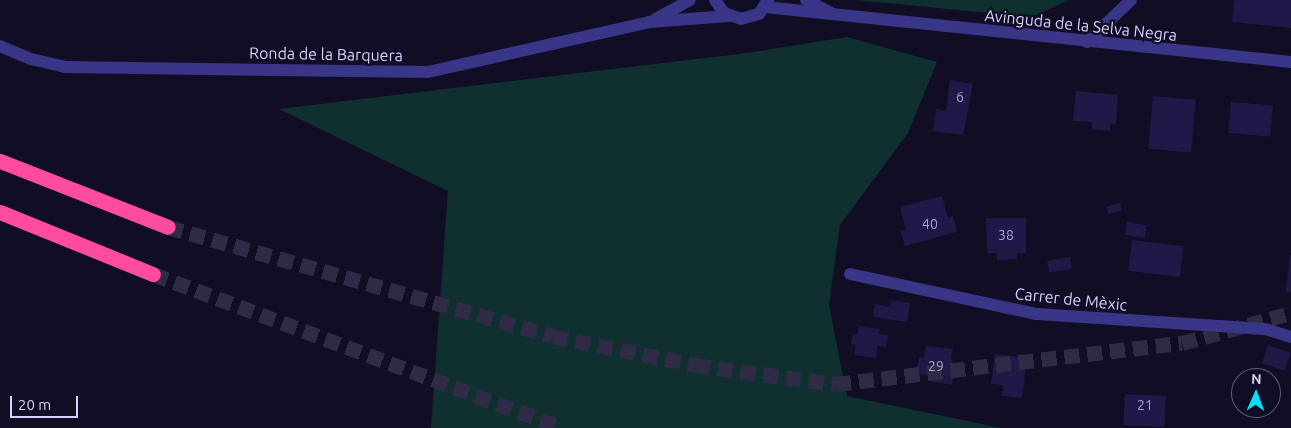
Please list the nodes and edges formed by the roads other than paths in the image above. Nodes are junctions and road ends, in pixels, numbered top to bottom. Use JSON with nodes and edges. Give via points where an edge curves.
{"nodes":[{"id":1,"x":690,"y":0,"type":"edge"},
{"id":2,"x":715,"y":0,"type":"edge"},
{"id":3,"x":806,"y":0,"type":"edge"},
{"id":4,"x":1131,"y":0,"type":"edge"},
{"id":5,"x":766,"y":3,"type":"edge"},
{"id":6,"x":729,"y":16,"type":"junction"},
{"id":7,"x":839,"y":17,"type":"junction"},
{"id":8,"x":649,"y":22,"type":"junction"},
{"id":9,"x":1087,"y":42,"type":"junction"},
{"id":10,"x":0,"y":46,"type":"edge"},
{"id":11,"x":1291,"y":62,"type":"edge"},
{"id":12,"x":0,"y":160,"type":"edge"},
{"id":13,"x":0,"y":212,"type":"edge"},
{"id":14,"x":168,"y":227,"type":"tunnel mouth"},
{"id":15,"x":153,"y":274,"type":"tunnel mouth"},
{"id":16,"x":850,"y":274,"type":"dead end"},
{"id":17,"x":1291,"y":337,"type":"edge"}],
"edges":[{"from":1,"to":8,"type":"street","name":"Ronda de la Barquera"},
{"from":2,"to":6,"type":"street"},
{"from":3,"to":7,"type":"street","name":"Avinguda de la Selva Negra"},
{"from":4,"to":9,"type":"street"},
{"from":5,"to":6,"type":"street","name":"Avinguda de la Selva Negra","via":[[750,18]]},
{"from":5,"to":7,"type":"street","name":"Avinguda de la Selva Negra"},
{"from":6,"to":8,"type":"street","name":"Ronda de la Barquera"},
{"from":7,"to":9,"type":"street","name":"Avinguda de la Selva Negra"},
{"from":8,"to":10,"type":"street","name":"Ronda de la Barquera","via":[[428,72],[65,66],[31,59]]},
{"from":9,"to":11,"type":"street","name":"Avinguda de la Selva Negra"},
{"from":12,"to":14,"type":"highway"},
{"from":13,"to":15,"type":"highway"},
{"from":16,"to":17,"type":"street","name":"Carrer de Mèxic","via":[[1037,314],[1266,329]]}]}
